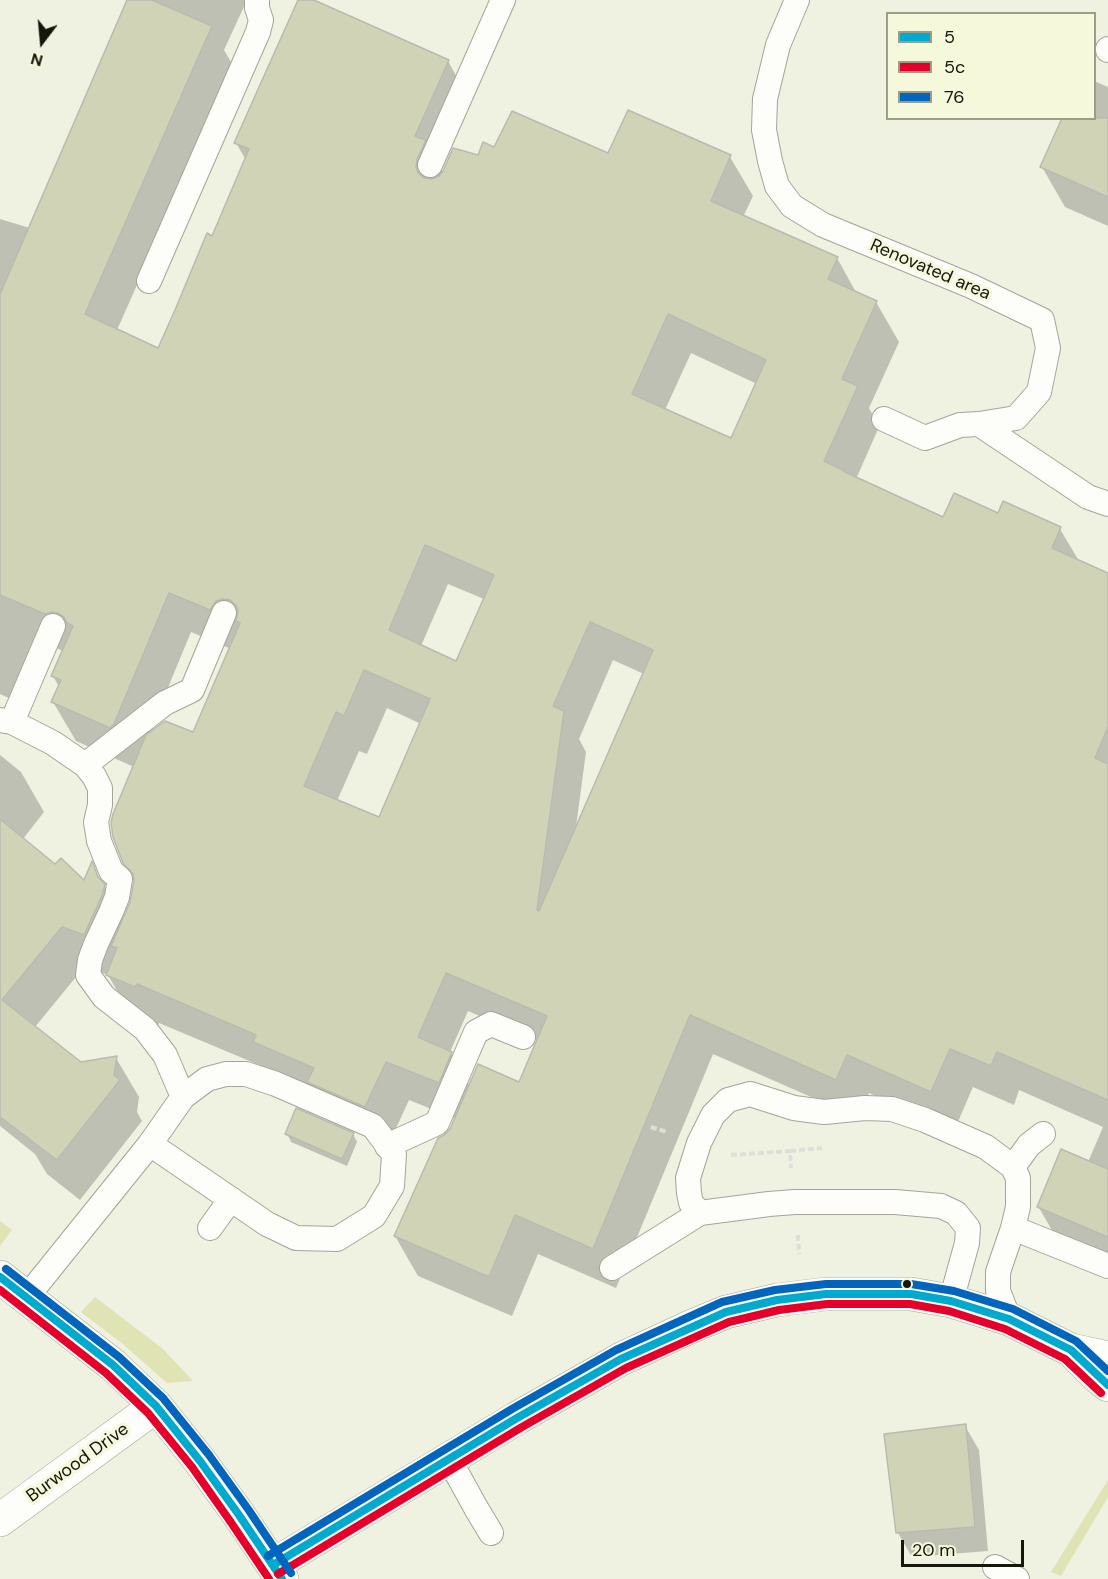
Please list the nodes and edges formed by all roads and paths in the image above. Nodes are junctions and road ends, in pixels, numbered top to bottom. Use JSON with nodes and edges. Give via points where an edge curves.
{"nodes":[{"id":1,"x":797,"y":0,"type":"edge"},
{"id":2,"x":251,"y":3,"type":"edge"},
{"id":3,"x":500,"y":7,"type":"edge"},
{"id":4,"x":430,"y":165,"type":"dead end"},
{"id":5,"x":149,"y":281,"type":"dead end"},
{"id":6,"x":884,"y":419,"type":"dead end"},
{"id":7,"x":979,"y":424,"type":"junction"},
{"id":8,"x":1108,"y":504,"type":"edge"},
{"id":9,"x":224,"y":613,"type":"dead end"},
{"id":10,"x":53,"y":626,"type":"dead end"},
{"id":11,"x":6,"y":721,"type":"edge"},
{"id":12,"x":85,"y":765,"type":"junction"},
{"id":13,"x":523,"y":1037,"type":"dead end"},
{"id":14,"x":183,"y":1096,"type":"junction"},
{"id":15,"x":651,"y":1127,"type":"dead end"},
{"id":16,"x":1043,"y":1134,"type":"dead end"},
{"id":17,"x":150,"y":1143,"type":"junction"},
{"id":18,"x":699,"y":1143,"type":"junction"},
{"id":19,"x":387,"y":1146,"type":"junction"},
{"id":20,"x":1012,"y":1167,"type":"junction"},
{"id":21,"x":231,"y":1199,"type":"junction"},
{"id":22,"x":795,"y":1202,"type":"junction"},
{"id":23,"x":700,"y":1213,"type":"junction"},
{"id":24,"x":210,"y":1228,"type":"dead end"},
{"id":25,"x":1013,"y":1228,"type":"junction"},
{"id":26,"x":799,"y":1254,"type":"dead end"},
{"id":27,"x":1108,"y":1266,"type":"edge"},
{"id":28,"x":612,"y":1268,"type":"dead end"},
{"id":29,"x":0,"y":1277,"type":"edge"},
{"id":30,"x":26,"y":1298,"type":"junction"},
{"id":31,"x":951,"y":1301,"type":"junction"},
{"id":32,"x":1009,"y":1319,"type":"junction"},
{"id":33,"x":1071,"y":1350,"type":"junction"},
{"id":34,"x":1108,"y":1358,"type":"edge"},
{"id":35,"x":1108,"y":1385,"type":"edge"},
{"id":36,"x":156,"y":1406,"type":"junction"},
{"id":37,"x":449,"y":1459,"type":"junction"},
{"id":38,"x":0,"y":1520,"type":"edge"},
{"id":39,"x":491,"y":1533,"type":"dead end"},
{"id":40,"x":995,"y":1567,"type":"dead end"},
{"id":41,"x":277,"y":1572,"type":"edge"},
{"id":42,"x":1017,"y":1579,"type":"edge"}],
"edges":[{"from":1,"to":7,"type":"lane","name":"Renovated area","via":[[778,45],[765,99],[764,130],[777,186],[792,206],[823,225],[1042,320],[1048,348],[1039,392],[1016,418]]},
{"from":2,"to":5,"type":"lane","via":[[261,20],[258,32]]},
{"from":3,"to":4,"type":"lane"},
{"from":6,"to":7,"type":"lane","name":"Renovated area","via":[[925,438],[960,425]]},
{"from":7,"to":8,"type":"lane","via":[[1088,497]]},
{"from":9,"to":12,"type":"lane","via":[[192,690],[165,703]]},
{"from":10,"to":11,"type":"lane"},
{"from":11,"to":12,"type":"lane","via":[[53,743]]},
{"from":12,"to":14,"type":"lane","via":[[100,788],[96,822],[99,841],[111,871],[120,879],[88,975],[104,996],[145,1029],[165,1055]]},
{"from":13,"to":19,"type":"lane","via":[[491,1023],[476,1032],[436,1123]]},
{"from":14,"to":17,"type":"lane"},
{"from":14,"to":19,"type":"lane","via":[[207,1079],[246,1074],[373,1126]]},
{"from":15,"to":18,"type":"path"},
{"from":16,"to":20,"type":"lane"},
{"from":17,"to":21,"type":"lane"},
{"from":17,"to":30,"type":"lane"},
{"from":18,"to":20,"type":"lane","via":[[713,1115],[728,1100],[750,1094],[794,1108],[824,1112],[892,1109],[986,1147]]},
{"from":18,"to":22,"type":"path","via":[[732,1155],[790,1151]]},
{"from":18,"to":23,"type":"lane","via":[[688,1178],[691,1203]]},
{"from":19,"to":21,"type":"lane","via":[[394,1154],[392,1186],[374,1216],[336,1239],[296,1238]]},
{"from":20,"to":25,"type":"lane","via":[[1018,1178]]},
{"from":21,"to":24,"type":"lane"},
{"from":22,"to":23,"type":"lane"},
{"from":22,"to":26,"type":"path"},
{"from":22,"to":31,"type":"lane","via":[[895,1202],[941,1206],[956,1214],[968,1228],[968,1236]]},
{"from":23,"to":28,"type":"lane"},
{"from":25,"to":27,"type":"lane"},
{"from":25,"to":32,"type":"lane","via":[[998,1272],[998,1291]]},
{"from":29,"to":30,"type":"street"},
{"from":30,"to":36,"type":"street","via":[[113,1365]]},
{"from":31,"to":32,"type":"street"},
{"from":31,"to":37,"type":"street","via":[[911,1294],[826,1294],[726,1312],[621,1359]]},
{"from":32,"to":33,"type":"street"},
{"from":33,"to":34,"type":"street"},
{"from":33,"to":35,"type":"street"},
{"from":36,"to":38,"type":"street","name":"Burwood Drive"},
{"from":36,"to":41,"type":"street","via":[[200,1461]]},
{"from":37,"to":39,"type":"lane"},
{"from":37,"to":41,"type":"street","via":[[323,1534]]},
{"from":40,"to":42,"type":"lane"}]}
